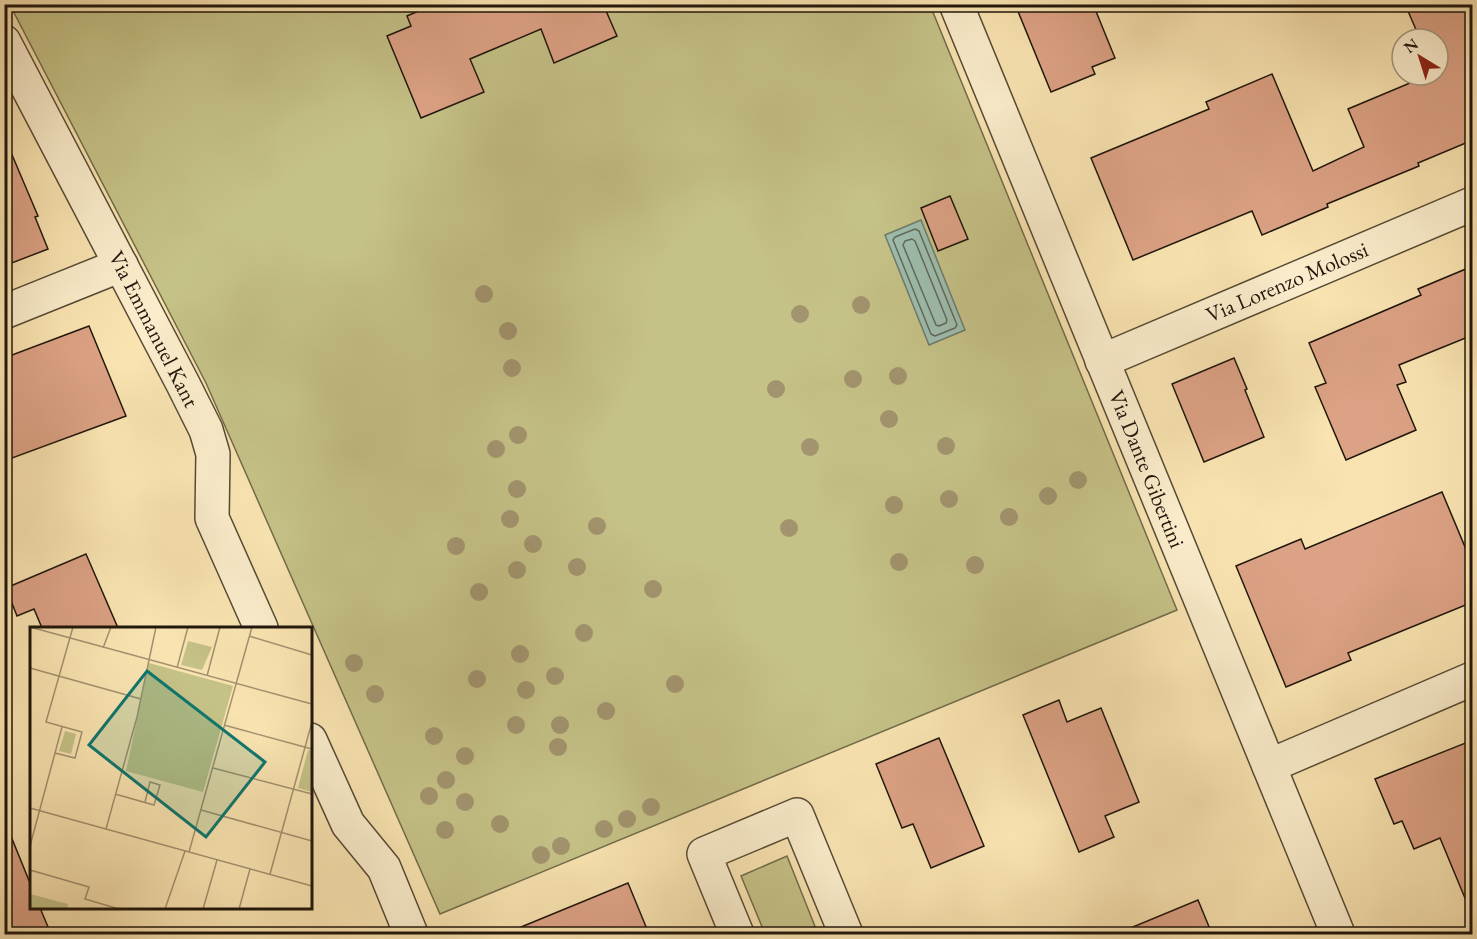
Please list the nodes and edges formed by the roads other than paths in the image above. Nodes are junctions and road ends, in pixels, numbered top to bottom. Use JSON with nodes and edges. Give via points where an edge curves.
{"nodes":[{"id":1,"x":956,"y":4,"type":"edge"},
{"id":2,"x":4,"y":42,"type":"edge"},
{"id":3,"x":1473,"y":204,"type":"edge"},
{"id":4,"x":121,"y":265,"type":"junction"},
{"id":5,"x":4,"y":312,"type":"edge"},
{"id":6,"x":1102,"y":361,"type":"junction"},
{"id":7,"x":261,"y":627,"type":"edge"},
{"id":8,"x":1473,"y":679,"type":"edge"},
{"id":9,"x":312,"y":744,"type":"edge"},
{"id":10,"x":1269,"y":766,"type":"junction"},
{"id":11,"x":411,"y":934,"type":"edge"},
{"id":12,"x":737,"y":934,"type":"edge"},
{"id":13,"x":846,"y":934,"type":"edge"},
{"id":14,"x":1338,"y":934,"type":"edge"}],
"edges":[{"from":1,"to":6,"type":"street","name":"Via Dante Gibertini"},
{"from":2,"to":4,"type":"street","name":"Via Emmanuel Kant"},
{"from":3,"to":6,"type":"street","name":"Via Lorenzo Molossi"},
{"from":4,"to":5,"type":"street"},
{"from":4,"to":7,"type":"street","name":"Via Emmanuel Kant","via":[[206,430],[213,454],[212,518]]},
{"from":6,"to":10,"type":"street","name":"Via Dante Gibertini"},
{"from":8,"to":10,"type":"street"},
{"from":9,"to":11,"type":"street","via":[[348,824],[384,868]]},
{"from":10,"to":14,"type":"street","name":"Via Dante Gibertini"},
{"from":12,"to":13,"type":"street","via":[[704,854],[797,815]]}]}
